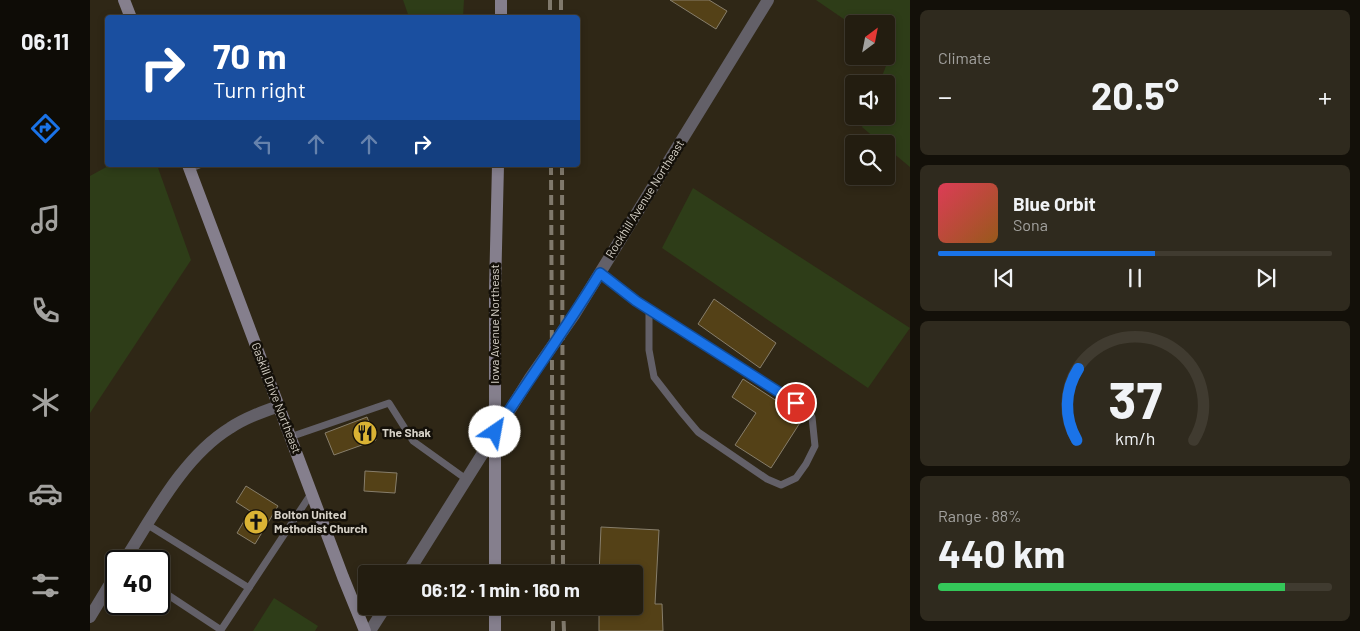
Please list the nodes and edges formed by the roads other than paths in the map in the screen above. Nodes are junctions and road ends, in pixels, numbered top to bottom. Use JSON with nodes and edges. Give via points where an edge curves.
{"nodes":[{"id":1,"x":124,"y":0,"type":"edge"},
{"id":2,"x":501,"y":0,"type":"edge"},
{"id":3,"x":768,"y":0,"type":"edge"},
{"id":4,"x":130,"y":15,"type":"edge"},
{"id":5,"x":500,"y":15,"type":"edge"},
{"id":6,"x":192,"y":167,"type":"edge"},
{"id":7,"x":498,"y":167,"type":"edge"},
{"id":8,"x":600,"y":273,"type":"junction"},
{"id":9,"x":648,"y":309,"type":"junction"},
{"id":10,"x":278,"y":406,"type":"junction"},
{"id":11,"x":495,"y":432,"type":"junction"},
{"id":12,"x":290,"y":437,"type":"junction"},
{"id":13,"x":466,"y":479,"type":"junction"},
{"id":14,"x":311,"y":494,"type":"junction"},
{"id":15,"x":148,"y":525,"type":"junction"},
{"id":16,"x":131,"y":550,"type":"edge"},
{"id":17,"x":413,"y":565,"type":"edge"},
{"id":18,"x":495,"y":565,"type":"edge"},
{"id":19,"x":249,"y":588,"type":"junction"},
{"id":20,"x":105,"y":593,"type":"edge"},
{"id":21,"x":170,"y":596,"type":"edge"},
{"id":22,"x":380,"y":615,"type":"edge"},
{"id":23,"x":495,"y":615,"type":"edge"},
{"id":24,"x":90,"y":618,"type":"edge"},
{"id":25,"x":365,"y":631,"type":"edge"},
{"id":26,"x":370,"y":631,"type":"edge"},
{"id":27,"x":495,"y":631,"type":"edge"}],
"edges":[{"from":1,"to":4,"type":"main road"},
{"from":2,"to":5,"type":"main road"},
{"from":3,"to":8,"type":"street","name":"Rockhill Avenue Northeast"},
{"from":6,"to":10,"type":"main road","name":"Gaskill Drive Northeast"},
{"from":7,"to":11,"type":"main road","name":"Iowa Avenue Northeast"},
{"from":8,"to":9,"type":"lane"},
{"from":8,"to":11,"type":"street","name":"Rockhill Avenue Northeast"},
{"from":9,"to":9,"type":"lane","via":[[796,403],[812,417],[815,446],[796,478],[781,485],[767,479],[698,432],[654,377],[649,350]]},
{"from":10,"to":12,"type":"main road","name":"Gaskill Drive Northeast"},
{"from":10,"to":15,"type":"street","via":[[231,426],[202,449],[178,478]]},
{"from":11,"to":13,"type":"street","name":"Rockhill Avenue Northeast"},
{"from":11,"to":18,"type":"main road","name":"Iowa Avenue Northeast"},
{"from":12,"to":13,"type":"lane","via":[[389,402],[413,441]]},
{"from":12,"to":14,"type":"main road","name":"Gaskill Drive Northeast"},
{"from":13,"to":17,"type":"street","name":"Rockhill Avenue Northeast"},
{"from":14,"to":19,"type":"lane"},
{"from":14,"to":25,"type":"main road","name":"Gaskill Drive Northeast"},
{"from":15,"to":16,"type":"street"},
{"from":15,"to":19,"type":"lane"},
{"from":19,"to":21,"type":"lane","via":[[221,630]]},
{"from":20,"to":24,"type":"street"},
{"from":22,"to":26,"type":"street"},
{"from":23,"to":27,"type":"main road"}]}
